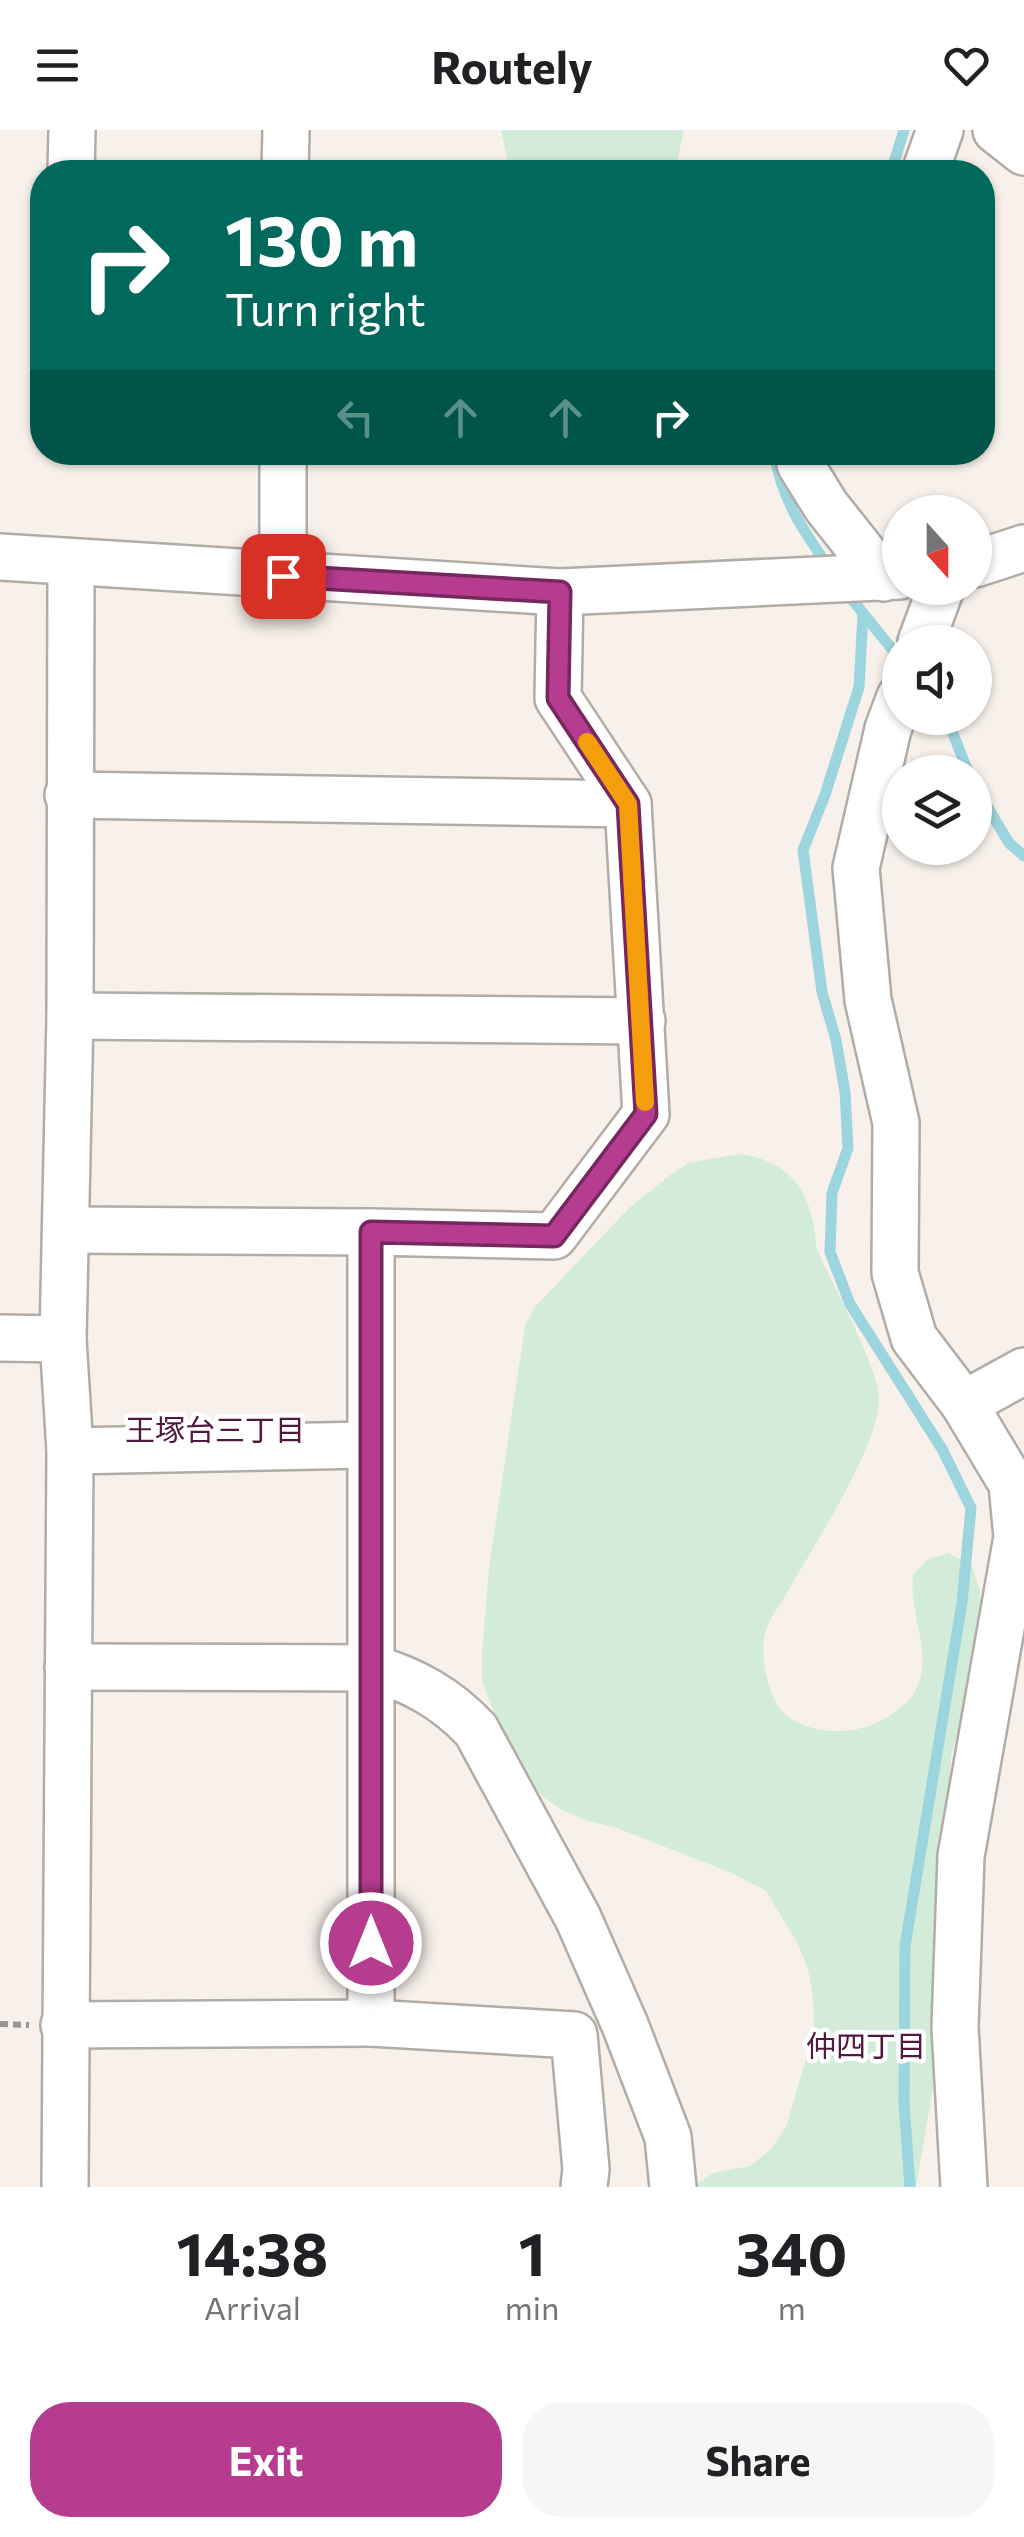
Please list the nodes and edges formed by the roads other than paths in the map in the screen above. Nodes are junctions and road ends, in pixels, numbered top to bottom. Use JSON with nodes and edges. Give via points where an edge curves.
{"nodes":[{"id":1,"x":72,"y":130,"type":"edge"},
{"id":2,"x":286,"y":130,"type":"edge"},
{"id":3,"x":940,"y":130,"type":"edge"},
{"id":4,"x":996,"y":130,"type":"edge"},
{"id":5,"x":1024,"y":152,"type":"edge"},
{"id":6,"x":71,"y":160,"type":"edge"},
{"id":7,"x":285,"y":160,"type":"edge"},
{"id":8,"x":929,"y":160,"type":"edge"},
{"id":9,"x":283,"y":465,"type":"edge"},
{"id":10,"x":801,"y":465,"type":"edge"},
{"id":11,"x":1024,"y":548,"type":"edge"},
{"id":12,"x":0,"y":557,"type":"edge"},
{"id":13,"x":992,"y":558,"type":"edge"},
{"id":14,"x":71,"y":562,"type":"junction"},
{"id":15,"x":882,"y":566,"type":"edge"},
{"id":16,"x":283,"y":576,"type":"junction"},
{"id":17,"x":882,"y":577,"type":"edge"},
{"id":18,"x":560,"y":592,"type":"junction"},
{"id":19,"x":887,"y":735,"type":"edge"},
{"id":20,"x":68,"y":795,"type":"junction"},
{"id":21,"x":628,"y":804,"type":"junction"},
{"id":22,"x":70,"y":1016,"type":"junction"},
{"id":23,"x":642,"y":1021,"type":"junction"},
{"id":24,"x":67,"y":1230,"type":"junction"},
{"id":25,"x":371,"y":1232,"type":"junction"},
{"id":26,"x":0,"y":1338,"type":"edge"},
{"id":27,"x":64,"y":1339,"type":"junction"},
{"id":28,"x":1024,"y":1371,"type":"edge"},
{"id":29,"x":964,"y":1404,"type":"junction"},
{"id":30,"x":369,"y":1445,"type":"junction"},
{"id":31,"x":70,"y":1451,"type":"junction"},
{"id":32,"x":68,"y":1667,"type":"junction"},
{"id":33,"x":372,"y":1668,"type":"junction"},
{"id":34,"x":371,"y":2023,"type":"junction"},
{"id":35,"x":64,"y":2025,"type":"junction"},
{"id":36,"x":65,"y":2187,"type":"edge"},
{"id":37,"x":584,"y":2187,"type":"edge"},
{"id":38,"x":673,"y":2187,"type":"edge"},
{"id":39,"x":964,"y":2187,"type":"edge"}],
"edges":[{"from":1,"to":6,"type":"street"},
{"from":2,"to":7,"type":"street"},
{"from":3,"to":8,"type":"street"},
{"from":4,"to":5,"type":"street"},
{"from":9,"to":16,"type":"street"},
{"from":10,"to":15,"type":"street","via":[[826,506]]},
{"from":11,"to":13,"type":"street"},
{"from":12,"to":14,"type":"street"},
{"from":14,"to":16,"type":"street"},
{"from":14,"to":20,"type":"street"},
{"from":16,"to":18,"type":"street"},
{"from":17,"to":18,"type":"street"},
{"from":18,"to":21,"type":"street","via":[[558,698]]},
{"from":19,"to":29,"type":"street","via":[[856,868],[866,982],[896,1124],[895,1273],[914,1338]]},
{"from":20,"to":21,"type":"street"},
{"from":20,"to":22,"type":"street"},
{"from":21,"to":23,"type":"street"},
{"from":22,"to":23,"type":"street"},
{"from":22,"to":24,"type":"street"},
{"from":23,"to":25,"type":"street","via":[[646,1114],[554,1236]]},
{"from":24,"to":25,"type":"street"},
{"from":24,"to":27,"type":"street"},
{"from":25,"to":30,"type":"street"},
{"from":26,"to":27,"type":"street"},
{"from":27,"to":31,"type":"street"},
{"from":28,"to":29,"type":"street"},
{"from":29,"to":39,"type":"street","via":[[1012,1484],[1018,1537],[961,1856],[955,2027]]},
{"from":30,"to":31,"type":"street"},
{"from":30,"to":33,"type":"street"},
{"from":31,"to":32,"type":"street"},
{"from":32,"to":33,"type":"street"},
{"from":32,"to":35,"type":"street"},
{"from":33,"to":34,"type":"street"},
{"from":33,"to":38,"type":"street","via":[[410,1679],[476,1730],[578,1918],[625,2025],[668,2137]]},
{"from":34,"to":35,"type":"street"},
{"from":34,"to":37,"type":"street","via":[[574,2035]]},
{"from":35,"to":36,"type":"street"}]}
